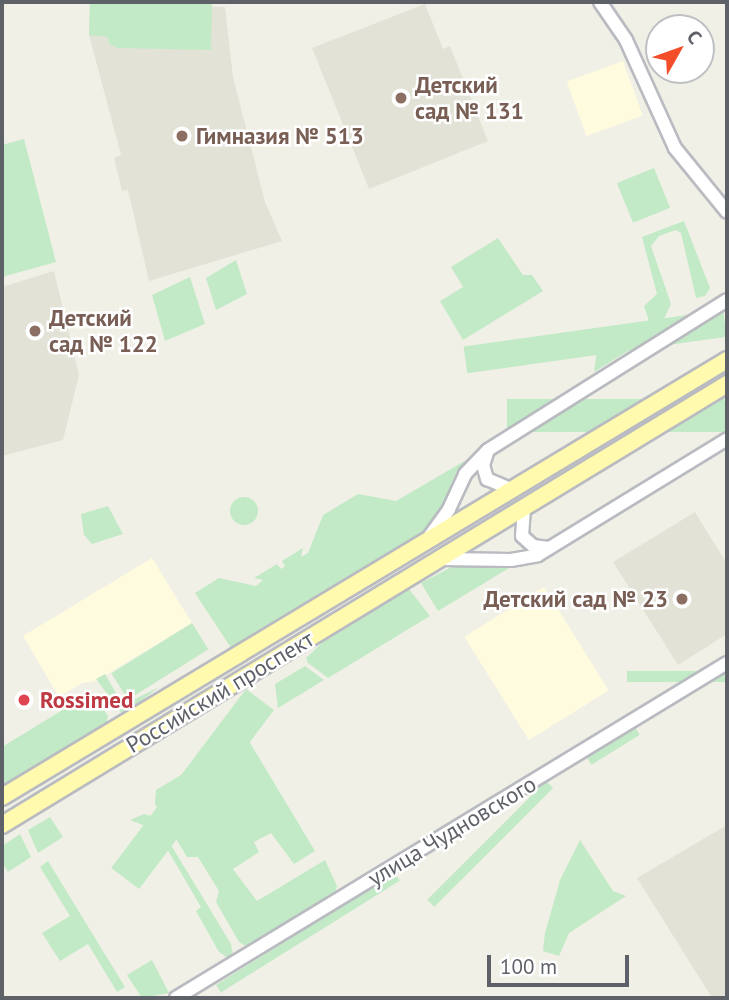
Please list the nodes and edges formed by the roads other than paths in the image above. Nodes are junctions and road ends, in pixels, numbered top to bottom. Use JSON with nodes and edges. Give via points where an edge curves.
{"nodes":[{"id":1,"x":600,"y":2,"type":"edge"},
{"id":2,"x":727,"y":212,"type":"edge"},
{"id":3,"x":727,"y":300,"type":"edge"},
{"id":4,"x":727,"y":360,"type":"edge"},
{"id":5,"x":727,"y":384,"type":"edge"},
{"id":6,"x":727,"y":439,"type":"edge"},
{"id":7,"x":488,"y":450,"type":"junction"},
{"id":8,"x":519,"y":486,"type":"junction"},
{"id":9,"x":530,"y":505,"type":"junction"},
{"id":10,"x":427,"y":540,"type":"junction"},
{"id":11,"x":549,"y":548,"type":"junction"},
{"id":12,"x":439,"y":559,"type":"junction"},
{"id":13,"x":727,"y":663,"type":"edge"},
{"id":14,"x":2,"y":797,"type":"edge"},
{"id":15,"x":2,"y":825,"type":"edge"},
{"id":16,"x":176,"y":998,"type":"edge"}],
"edges":[{"from":1,"to":2,"type":"street","via":[[626,40],[675,148]]},
{"from":3,"to":7,"type":"street","name":"Российский проспект"},
{"from":4,"to":8,"type":"main road","name":"Российский проспект"},
{"from":5,"to":9,"type":"main road","name":"Российский проспект"},
{"from":6,"to":11,"type":"street"},
{"from":7,"to":8,"type":"street","via":[[482,465],[487,479]]},
{"from":7,"to":10,"type":"street","name":"Российский проспект","via":[[465,474],[449,509]]},
{"from":8,"to":10,"type":"main road","name":"Российский проспект"},
{"from":9,"to":11,"type":"street","via":[[522,536],[533,546]]},
{"from":9,"to":12,"type":"main road","name":"Российский проспект"},
{"from":10,"to":14,"type":"main road","name":"Российский проспект"},
{"from":11,"to":12,"type":"street","via":[[525,559]]},
{"from":12,"to":15,"type":"main road","name":"Российский проспект"},
{"from":13,"to":16,"type":"street","name":"улица Чудновского"}]}
